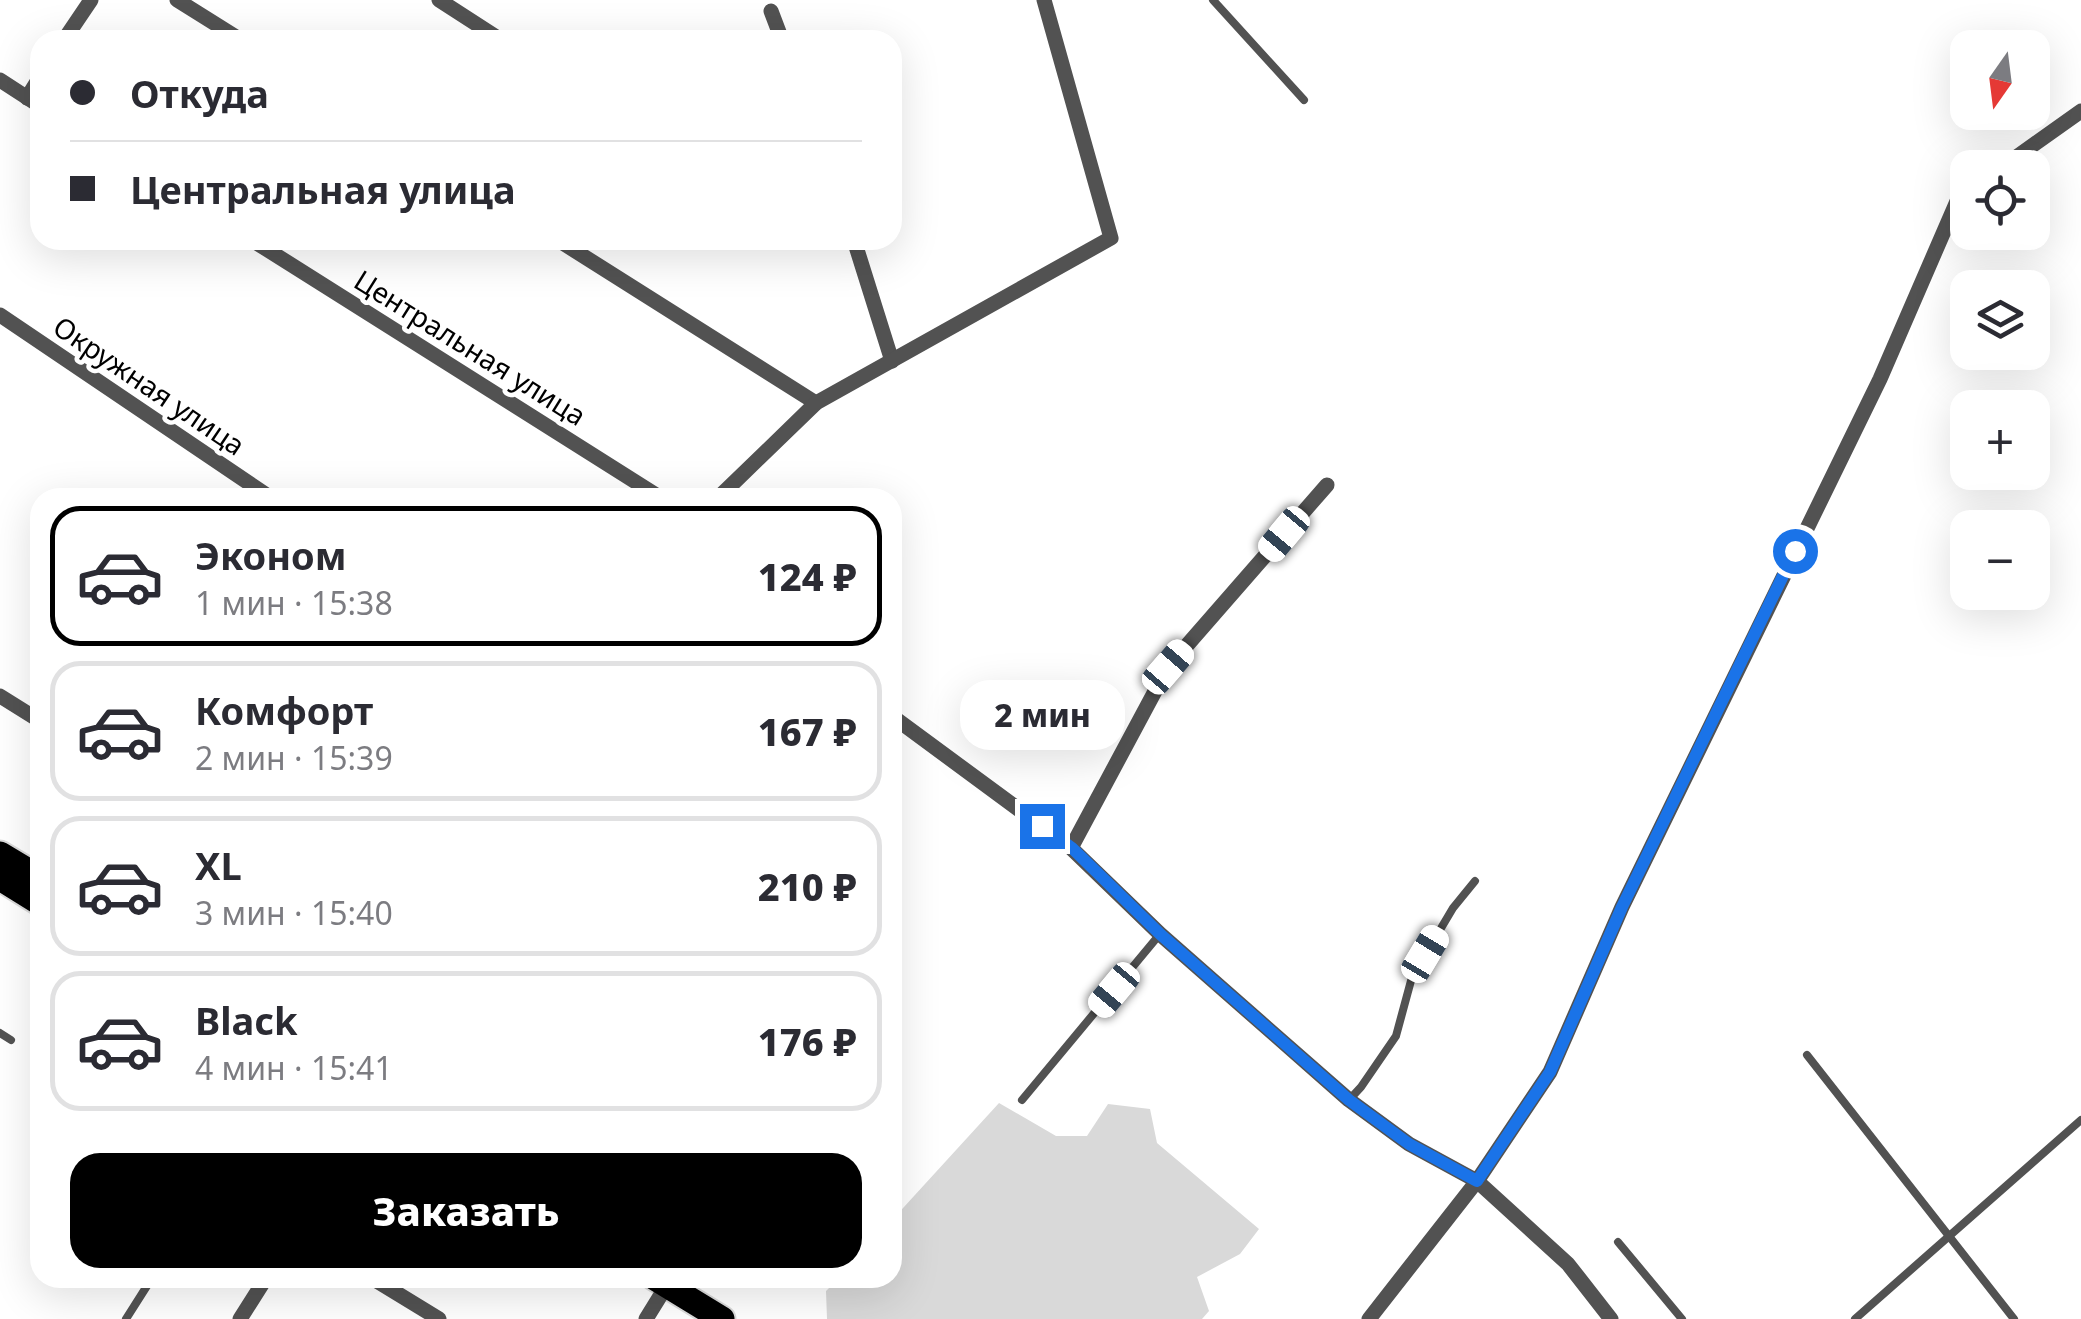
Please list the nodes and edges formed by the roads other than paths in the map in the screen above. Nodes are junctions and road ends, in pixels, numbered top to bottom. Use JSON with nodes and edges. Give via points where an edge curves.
{"nodes":[{"id":1,"x":90,"y":0,"type":"edge"},
{"id":2,"x":177,"y":0,"type":"edge"},
{"id":3,"x":439,"y":0,"type":"edge"},
{"id":4,"x":1044,"y":0,"type":"edge"},
{"id":5,"x":1214,"y":0,"type":"edge"},
{"id":6,"x":769,"y":5,"type":"edge"},
{"id":7,"x":70,"y":30,"type":"edge"},
{"id":8,"x":225,"y":30,"type":"edge"},
{"id":9,"x":486,"y":30,"type":"edge"},
{"id":10,"x":778,"y":30,"type":"edge"},
{"id":11,"x":0,"y":80,"type":"edge"},
{"id":12,"x":30,"y":100,"type":"edge"},
{"id":13,"x":1304,"y":100,"type":"dead end"},
{"id":14,"x":2081,"y":111,"type":"edge"},
{"id":15,"x":2026,"y":150,"type":"edge"},
{"id":16,"x":1950,"y":217,"type":"edge"},
{"id":17,"x":268,"y":250,"type":"edge"},
{"id":18,"x":574,"y":250,"type":"edge"},
{"id":19,"x":857,"y":250,"type":"edge"},
{"id":20,"x":0,"y":315,"type":"edge"},
{"id":21,"x":892,"y":361,"type":"junction"},
{"id":22,"x":816,"y":403,"type":"junction"},
{"id":23,"x":1327,"y":485,"type":"dead end"},
{"id":24,"x":255,"y":488,"type":"edge"},
{"id":25,"x":645,"y":488,"type":"edge"},
{"id":26,"x":728,"y":488,"type":"edge"},
{"id":27,"x":0,"y":696,"type":"edge"},
{"id":28,"x":30,"y":715,"type":"edge"},
{"id":29,"x":902,"y":723,"type":"edge"},
{"id":30,"x":1072,"y":848,"type":"junction"},
{"id":31,"x":0,"y":854,"type":"edge"},
{"id":32,"x":30,"y":872,"type":"edge"},
{"id":33,"x":0,"y":878,"type":"edge"},
{"id":34,"x":1474,"y":881,"type":"dead end"},
{"id":35,"x":30,"y":897,"type":"edge"},
{"id":36,"x":1160,"y":934,"type":"junction"},
{"id":37,"x":0,"y":1033,"type":"edge"},
{"id":38,"x":12,"y":1040,"type":"dead end"},
{"id":39,"x":1807,"y":1055,"type":"dead end"},
{"id":40,"x":1022,"y":1100,"type":"dead end"},
{"id":41,"x":1349,"y":1100,"type":"junction"},
{"id":42,"x":2081,"y":1120,"type":"edge"},
{"id":43,"x":1477,"y":1181,"type":"junction"},
{"id":44,"x":1949,"y":1236,"type":"junction"},
{"id":45,"x":1618,"y":1242,"type":"dead end"},
{"id":46,"x":146,"y":1288,"type":"edge"},
{"id":47,"x":260,"y":1288,"type":"edge"},
{"id":48,"x":388,"y":1288,"type":"edge"},
{"id":49,"x":658,"y":1288,"type":"edge"},
{"id":50,"x":672,"y":1288,"type":"edge"},
{"id":51,"x":126,"y":1319,"type":"edge"},
{"id":52,"x":240,"y":1319,"type":"edge"},
{"id":53,"x":439,"y":1319,"type":"edge"},
{"id":54,"x":646,"y":1319,"type":"edge"},
{"id":55,"x":722,"y":1319,"type":"edge"},
{"id":56,"x":1370,"y":1319,"type":"edge"},
{"id":57,"x":1611,"y":1319,"type":"edge"},
{"id":58,"x":1682,"y":1319,"type":"edge"},
{"id":59,"x":1855,"y":1319,"type":"edge"},
{"id":60,"x":2014,"y":1319,"type":"edge"}],
"edges":[{"from":1,"to":7,"type":"street"},
{"from":2,"to":8,"type":"street"},
{"from":3,"to":9,"type":"street"},
{"from":4,"to":21,"type":"street","via":[[1111,238]]},
{"from":5,"to":13,"type":"lane"},
{"from":6,"to":10,"type":"street"},
{"from":11,"to":12,"type":"street"},
{"from":14,"to":15,"type":"street"},
{"from":16,"to":43,"type":"street","via":[[1880,379],[1629,891],[1550,1072]]},
{"from":17,"to":25,"type":"street","name":"Центральная улица"},
{"from":18,"to":22,"type":"street"},
{"from":19,"to":21,"type":"street"},
{"from":20,"to":24,"type":"street","name":"Окружная улица"},
{"from":21,"to":22,"type":"street"},
{"from":22,"to":26,"type":"street"},
{"from":23,"to":30,"type":"street","via":[[1168,667]]},
{"from":27,"to":28,"type":"street"},
{"from":29,"to":30,"type":"street"},
{"from":30,"to":36,"type":"street"},
{"from":31,"to":32,"type":"main road"},
{"from":33,"to":35,"type":"main road"},
{"from":34,"to":41,"type":"lane","via":[[1412,978],[1396,1036]]},
{"from":36,"to":40,"type":"lane"},
{"from":36,"to":41,"type":"street"},
{"from":37,"to":38,"type":"lane"},
{"from":39,"to":44,"type":"lane"},
{"from":41,"to":43,"type":"street","via":[[1409,1144]]},
{"from":42,"to":44,"type":"lane"},
{"from":43,"to":56,"type":"street"},
{"from":43,"to":57,"type":"street","via":[[1568,1264]]},
{"from":44,"to":59,"type":"lane"},
{"from":44,"to":60,"type":"lane"},
{"from":45,"to":58,"type":"lane"},
{"from":46,"to":51,"type":"lane"},
{"from":47,"to":52,"type":"street"},
{"from":48,"to":53,"type":"street"},
{"from":49,"to":54,"type":"street"},
{"from":50,"to":55,"type":"main road"}]}
